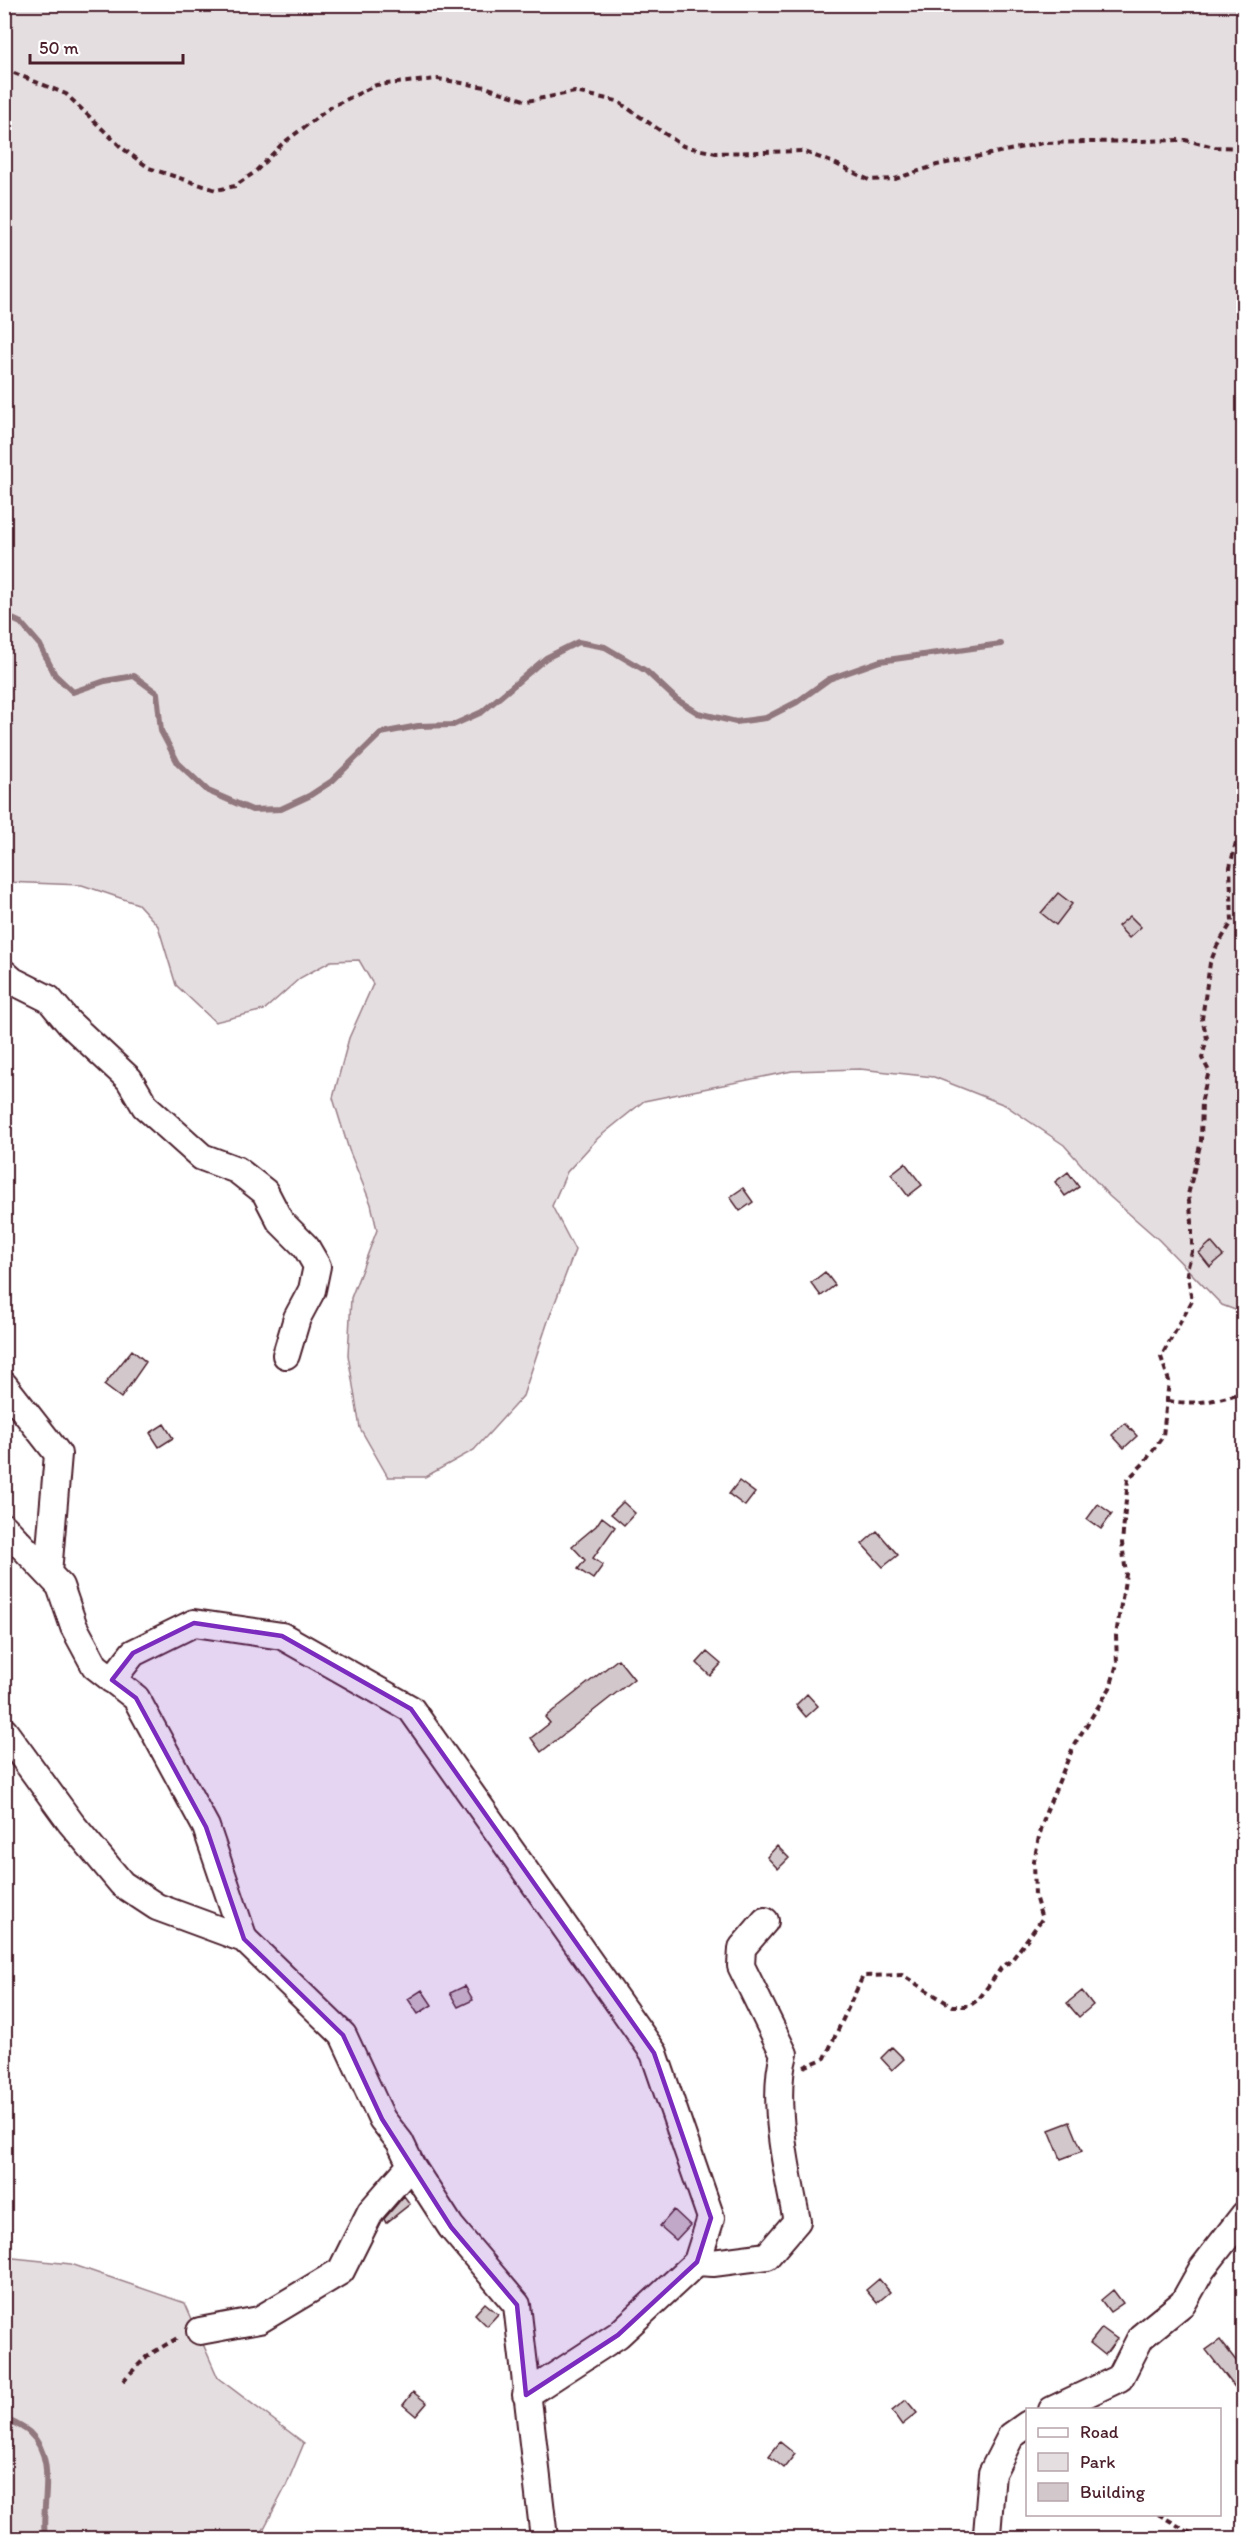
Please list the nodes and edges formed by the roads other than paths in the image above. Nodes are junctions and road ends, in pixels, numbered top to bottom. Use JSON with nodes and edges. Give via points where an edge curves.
{"nodes":[{"id":1,"x":4,"y":973,"type":"edge"},
{"id":2,"x":286,"y":1355,"type":"dead end"},
{"id":3,"x":4,"y":1385,"type":"edge"},
{"id":4,"x":4,"y":1527,"type":"edge"},
{"id":5,"x":48,"y":1573,"type":"junction"},
{"id":6,"x":112,"y":1680,"type":"junction"},
{"id":7,"x":4,"y":1731,"type":"edge"},
{"id":8,"x":765,"y":1921,"type":"dead end"},
{"id":9,"x":244,"y":1939,"type":"junction"},
{"id":10,"x":411,"y":2165,"type":"junction"},
{"id":11,"x":1244,"y":2215,"type":"edge"},
{"id":12,"x":697,"y":2262,"type":"junction"},
{"id":13,"x":200,"y":2331,"type":"road end"},
{"id":14,"x":526,"y":2396,"type":"junction"},
{"id":15,"x":1054,"y":2408,"type":"edge"},
{"id":16,"x":1026,"y":2425,"type":"edge"},
{"id":17,"x":544,"y":2538,"type":"edge"},
{"id":18,"x":984,"y":2538,"type":"edge"}],
"edges":[{"from":1,"to":2,"type":"street","via":[[49,999],[129,1079],[145,1106],[202,1157],[237,1170],[265,1192],[280,1221],[306,1247],[317,1266],[312,1290],[297,1318]]},
{"from":3,"to":5,"type":"street","via":[[58,1454]]},
{"from":4,"to":5,"type":"street"},
{"from":5,"to":6,"type":"street","via":[[60,1587],[94,1666]]},
{"from":6,"to":9,"type":"street","via":[[136,1698],[206,1827]]},
{"from":6,"to":12,"type":"street","via":[[133,1653],[194,1623],[282,1636],[411,1708],[654,2052],[711,2218]]},
{"from":7,"to":9,"type":"street","via":[[71,1823],[122,1884],[157,1907]]},
{"from":8,"to":12,"type":"street","via":[[742,1948],[741,1966],[784,2054],[778,2078],[796,2221],[767,2256]]},
{"from":9,"to":10,"type":"street","via":[[343,2035],[382,2119]]},
{"from":10,"to":13,"type":"street","via":[[371,2211],[340,2271],[259,2320]]},
{"from":10,"to":14,"type":"street","via":[[451,2227],[517,2305]]},
{"from":11,"to":15,"type":"street","via":[[1202,2269],[1183,2303],[1141,2337],[1120,2378]]},
{"from":12,"to":14,"type":"street","via":[[618,2335]]},
{"from":14,"to":17,"type":"street"},
{"from":16,"to":18,"type":"street","via":[[1011,2436],[992,2474]]}]}
